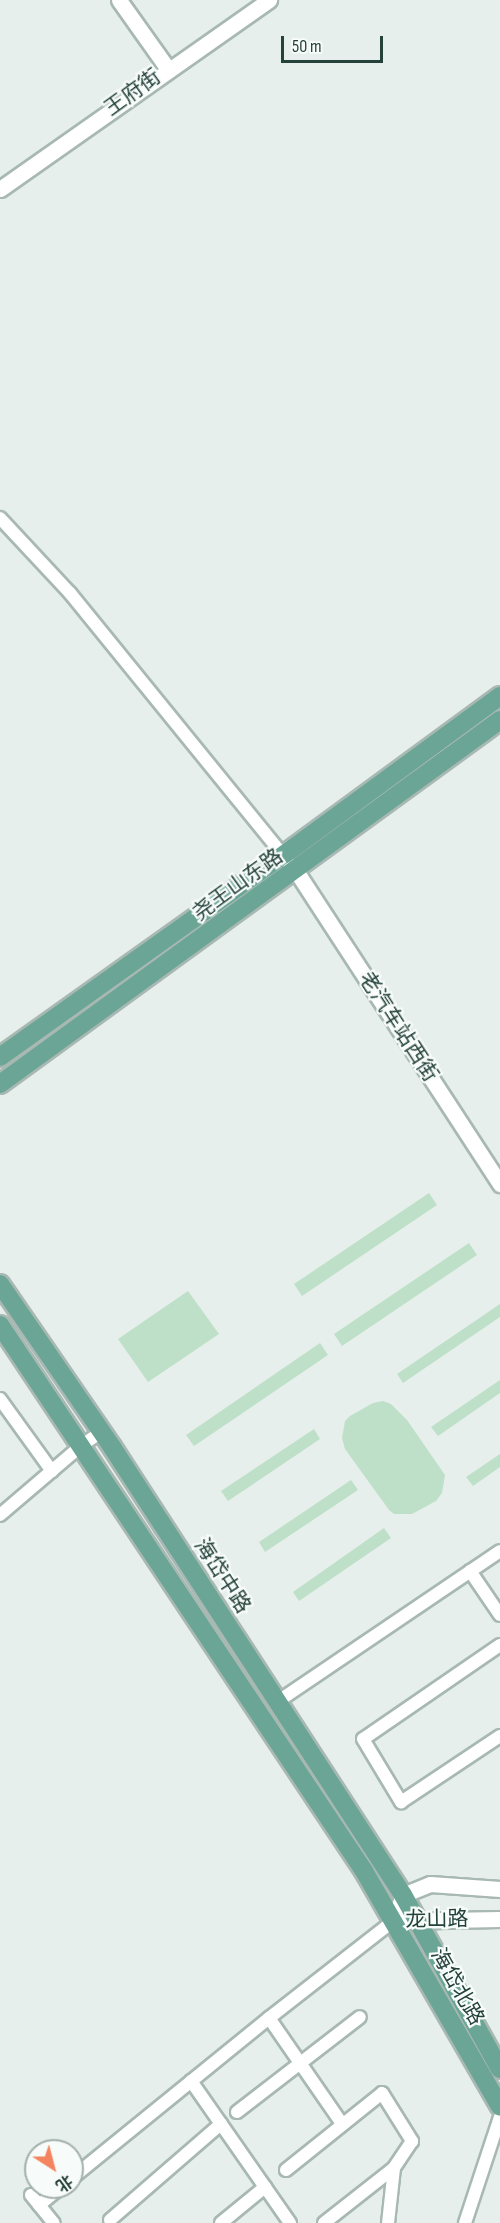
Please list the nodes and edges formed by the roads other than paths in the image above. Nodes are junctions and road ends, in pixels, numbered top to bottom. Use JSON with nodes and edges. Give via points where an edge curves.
{"nodes":[{"id":1,"x":119,"y":0,"type":"edge"},
{"id":2,"x":269,"y":0,"type":"edge"},
{"id":3,"x":168,"y":69,"type":"junction"},
{"id":4,"x":0,"y":189,"type":"edge"},
{"id":5,"x":0,"y":518,"type":"edge"},
{"id":6,"x":500,"y":696,"type":"edge"},
{"id":7,"x":500,"y":720,"type":"edge"},
{"id":8,"x":285,"y":854,"type":"junction"},
{"id":9,"x":296,"y":871,"type":"junction"},
{"id":10,"x":0,"y":1057,"type":"edge"},
{"id":11,"x":0,"y":1084,"type":"edge"},
{"id":12,"x":500,"y":1184,"type":"edge"},
{"id":13,"x":0,"y":1284,"type":"edge"},
{"id":14,"x":0,"y":1325,"type":"edge"},
{"id":15,"x":0,"y":1399,"type":"edge"},
{"id":16,"x":101,"y":1432,"type":"junction"},
{"id":17,"x":82,"y":1445,"type":"junction"},
{"id":18,"x":52,"y":1470,"type":"junction"},
{"id":19,"x":0,"y":1515,"type":"edge"},
{"id":20,"x":500,"y":1551,"type":"edge"},
{"id":21,"x":470,"y":1571,"type":"junction"},
{"id":22,"x":500,"y":1615,"type":"edge"},
{"id":23,"x":500,"y":1645,"type":"edge"},
{"id":24,"x":277,"y":1702,"type":"junction"},
{"id":25,"x":500,"y":1736,"type":"edge"},
{"id":26,"x":500,"y":1889,"type":"edge"},
{"id":27,"x":403,"y":1895,"type":"junction"},
{"id":28,"x":417,"y":1919,"type":"junction"},
{"id":29,"x":500,"y":1919,"type":"edge"},
{"id":30,"x":393,"y":1921,"type":"junction"},
{"id":31,"x":360,"y":2017,"type":"dead end"},
{"id":32,"x":268,"y":2018,"type":"junction"},
{"id":33,"x":500,"y":2069,"type":"edge"},
{"id":34,"x":191,"y":2081,"type":"junction"},
{"id":35,"x":500,"y":2107,"type":"edge"},
{"id":36,"x":237,"y":2112,"type":"dead end"},
{"id":37,"x":500,"y":2117,"type":"edge"},
{"id":38,"x":221,"y":2124,"type":"junction"},
{"id":39,"x":342,"y":2124,"type":"junction"},
{"id":40,"x":84,"y":2168,"type":"edge"},
{"id":41,"x":394,"y":2168,"type":"junction"},
{"id":42,"x":286,"y":2170,"type":"dead end"},
{"id":43,"x":265,"y":2187,"type":"junction"},
{"id":44,"x":37,"y":2199,"type":"edge"},
{"id":45,"x":110,"y":2220,"type":"dead end"},
{"id":46,"x":54,"y":2223,"type":"edge"},
{"id":47,"x":221,"y":2223,"type":"edge"},
{"id":48,"x":290,"y":2223,"type":"edge"},
{"id":49,"x":324,"y":2223,"type":"edge"},
{"id":50,"x":388,"y":2223,"type":"edge"},
{"id":51,"x":465,"y":2223,"type":"edge"}],
"edges":[{"from":1,"to":3,"type":"street"},
{"from":2,"to":3,"type":"street","name":"王府街"},
{"from":3,"to":4,"type":"street","name":"王府街"},
{"from":5,"to":8,"type":"street","via":[[70,593]]},
{"from":6,"to":8,"type":"main road","name":"尧王山东路"},
{"from":7,"to":9,"type":"main road","name":"尧王山东路"},
{"from":8,"to":9,"type":"street"},
{"from":8,"to":10,"type":"main road","name":"尧王山东路"},
{"from":9,"to":11,"type":"main road","name":"尧王山东路"},
{"from":9,"to":12,"type":"street","name":"老汽车站西街"},
{"from":13,"to":16,"type":"main road","name":"海岱中路"},
{"from":14,"to":17,"type":"main road"},
{"from":15,"to":18,"type":"street"},
{"from":16,"to":17,"type":"street"},
{"from":16,"to":24,"type":"main road","name":"海岱中路"},
{"from":17,"to":18,"type":"street"},
{"from":17,"to":30,"type":"main road","via":[[364,1871]]},
{"from":18,"to":19,"type":"street"},
{"from":20,"to":21,"type":"street"},
{"from":21,"to":22,"type":"street"},
{"from":21,"to":24,"type":"street"},
{"from":23,"to":25,"type":"street","via":[[363,1739],[401,1802]]},
{"from":24,"to":27,"type":"main road","name":"海岱中路"},
{"from":26,"to":27,"type":"street","name":"龙山路","via":[[430,1884]]},
{"from":27,"to":28,"type":"main road","name":"海岱北路"},
{"from":27,"to":30,"type":"street","name":"龙山路"},
{"from":28,"to":29,"type":"street","name":"龙山路"},
{"from":28,"to":30,"type":"street","name":"龙山路"},
{"from":28,"to":33,"type":"main road","name":"海岱北路"},
{"from":30,"to":32,"type":"street"},
{"from":30,"to":35,"type":"main road","name":"海岱北路"},
{"from":31,"to":36,"type":"street"},
{"from":32,"to":34,"type":"street"},
{"from":32,"to":39,"type":"street"},
{"from":34,"to":38,"type":"street"},
{"from":34,"to":40,"type":"street"},
{"from":37,"to":51,"type":"street"},
{"from":38,"to":43,"type":"street"},
{"from":38,"to":45,"type":"street"},
{"from":39,"to":41,"type":"street","via":[[382,2092],[412,2142]]},
{"from":39,"to":42,"type":"street"},
{"from":41,"to":49,"type":"street"},
{"from":41,"to":50,"type":"street"},
{"from":43,"to":47,"type":"street"},
{"from":43,"to":48,"type":"street"},
{"from":44,"to":46,"type":"street"}]}
